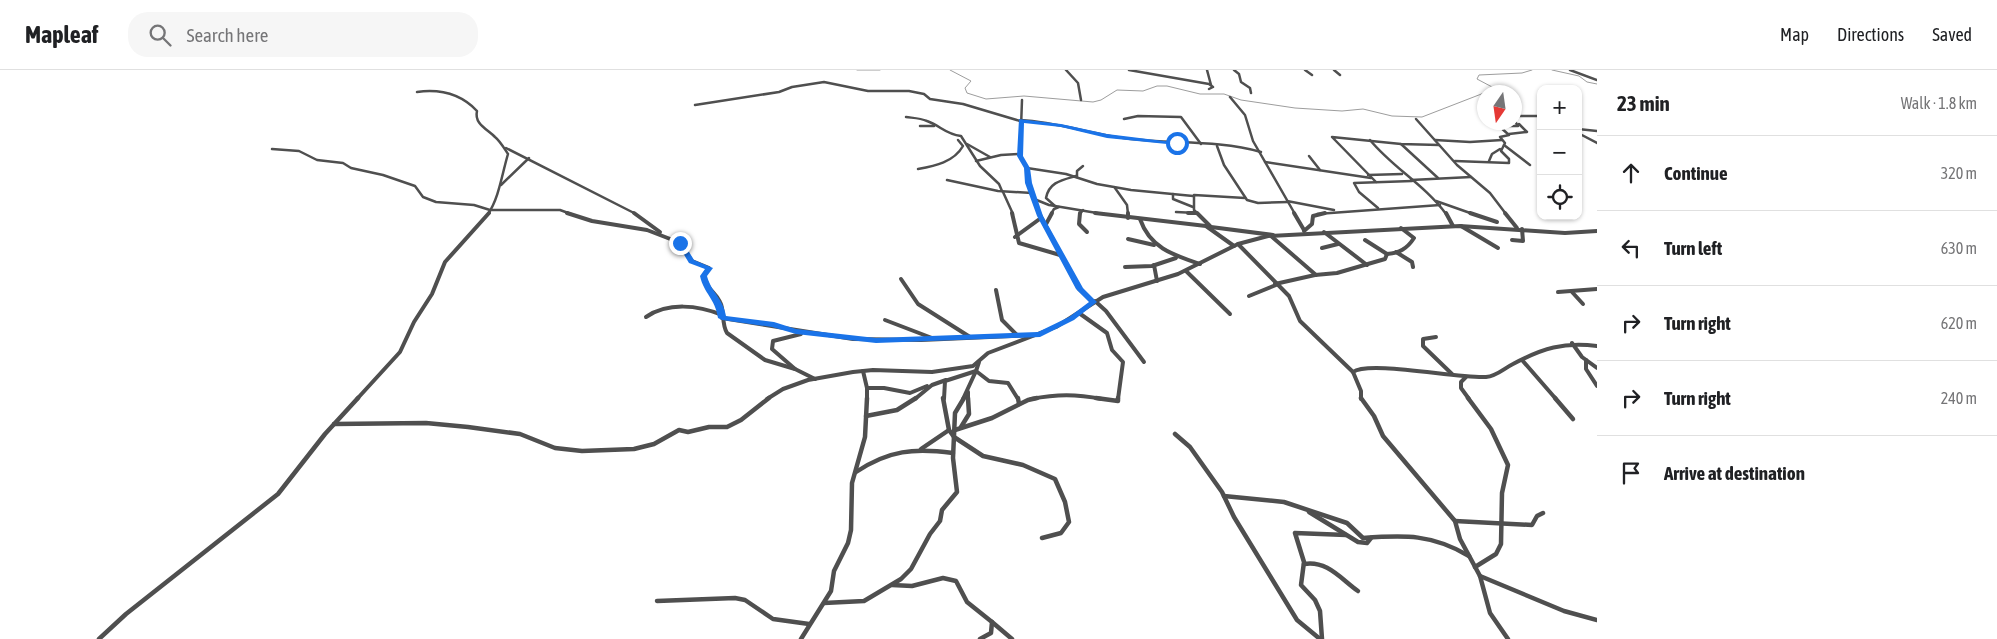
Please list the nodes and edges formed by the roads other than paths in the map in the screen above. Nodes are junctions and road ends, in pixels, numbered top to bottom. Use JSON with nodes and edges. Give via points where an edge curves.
{"nodes":[{"id":1,"x":1066,"y":70,"type":"edge"},
{"id":2,"x":1129,"y":70,"type":"edge"},
{"id":3,"x":1148,"y":70,"type":"edge"},
{"id":4,"x":1207,"y":70,"type":"edge"},
{"id":5,"x":1234,"y":70,"type":"edge"},
{"id":6,"x":1305,"y":70,"type":"edge"},
{"id":7,"x":1334,"y":70,"type":"edge"},
{"id":8,"x":1570,"y":70,"type":"edge"},
{"id":9,"x":1312,"y":75,"type":"dead end"},
{"id":10,"x":1340,"y":75,"type":"dead end"},
{"id":11,"x":1155,"y":76,"type":"junction"},
{"id":12,"x":1597,"y":80,"type":"edge"},
{"id":13,"x":1211,"y":85,"type":"junction"},
{"id":14,"x":1209,"y":89,"type":"dead end"},
{"id":15,"x":417,"y":92,"type":"dead end"},
{"id":16,"x":1251,"y":93,"type":"dead end"},
{"id":17,"x":1230,"y":98,"type":"dead end"},
{"id":18,"x":1022,"y":100,"type":"dead end"},
{"id":19,"x":1081,"y":100,"type":"dead end"},
{"id":20,"x":696,"y":105,"type":"dead end"},
{"id":21,"x":906,"y":116,"type":"dead end"},
{"id":22,"x":1522,"y":116,"type":"edge"},
{"id":23,"x":1537,"y":116,"type":"edge"},
{"id":24,"x":1124,"y":119,"type":"dead end"},
{"id":25,"x":1416,"y":119,"type":"dead end"},
{"id":26,"x":1021,"y":121,"type":"junction"},
{"id":27,"x":920,"y":126,"type":"dead end"},
{"id":28,"x":937,"y":126,"type":"junction"},
{"id":29,"x":1522,"y":127,"type":"edge"},
{"id":30,"x":1504,"y":130,"type":"edge"},
{"id":31,"x":1597,"y":130,"type":"edge"},
{"id":32,"x":1582,"y":131,"type":"edge"},
{"id":33,"x":1509,"y":134,"type":"junction"},
{"id":34,"x":1582,"y":134,"type":"edge"},
{"id":35,"x":958,"y":140,"type":"dead end"},
{"id":36,"x":1370,"y":140,"type":"junction"},
{"id":37,"x":1435,"y":140,"type":"junction"},
{"id":38,"x":1503,"y":140,"type":"junction"},
{"id":39,"x":966,"y":143,"type":"junction"},
{"id":40,"x":1597,"y":143,"type":"edge"},
{"id":41,"x":1203,"y":144,"type":"junction"},
{"id":42,"x":1401,"y":144,"type":"junction"},
{"id":43,"x":1504,"y":144,"type":"junction"},
{"id":44,"x":1439,"y":145,"type":"junction"},
{"id":45,"x":1217,"y":146,"type":"junction"},
{"id":46,"x":504,"y":147,"type":"junction"},
{"id":47,"x":272,"y":149,"type":"dead end"},
{"id":48,"x":1500,"y":149,"type":"junction"},
{"id":49,"x":960,"y":152,"type":"junction"},
{"id":50,"x":1261,"y":152,"type":"junction"},
{"id":51,"x":1020,"y":154,"type":"junction"},
{"id":52,"x":972,"y":156,"type":"junction"},
{"id":53,"x":1309,"y":156,"type":"dead end"},
{"id":54,"x":990,"y":157,"type":"junction"},
{"id":55,"x":529,"y":158,"type":"junction"},
{"id":56,"x":976,"y":161,"type":"junction"},
{"id":57,"x":1265,"y":162,"type":"junction"},
{"id":58,"x":1454,"y":162,"type":"junction"},
{"id":59,"x":1487,"y":162,"type":"junction"},
{"id":60,"x":1530,"y":165,"type":"dead end"},
{"id":61,"x":1083,"y":166,"type":"dead end"},
{"id":62,"x":1027,"y":168,"type":"junction"},
{"id":63,"x":918,"y":169,"type":"dead end"},
{"id":64,"x":1320,"y":170,"type":"junction"},
{"id":65,"x":1402,"y":174,"type":"junction"},
{"id":66,"x":1076,"y":176,"type":"junction"},
{"id":67,"x":1369,"y":177,"type":"junction"},
{"id":68,"x":1471,"y":177,"type":"junction"},
{"id":69,"x":1438,"y":178,"type":"junction"},
{"id":70,"x":947,"y":180,"type":"dead end"},
{"id":71,"x":1411,"y":180,"type":"junction"},
{"id":72,"x":1376,"y":182,"type":"junction"},
{"id":73,"x":499,"y":186,"type":"junction"},
{"id":74,"x":1114,"y":186,"type":"junction"},
{"id":75,"x":1002,"y":191,"type":"junction"},
{"id":76,"x":1032,"y":193,"type":"junction"},
{"id":77,"x":1173,"y":194,"type":"junction"},
{"id":78,"x":1193,"y":196,"type":"junction"},
{"id":79,"x":1245,"y":198,"type":"junction"},
{"id":80,"x":1034,"y":199,"type":"junction"},
{"id":81,"x":1434,"y":200,"type":"junction"},
{"id":82,"x":1288,"y":202,"type":"junction"},
{"id":83,"x":1440,"y":205,"type":"junction"},
{"id":84,"x":1055,"y":206,"type":"junction"},
{"id":85,"x":1061,"y":206,"type":"junction"},
{"id":86,"x":1193,"y":207,"type":"junction"},
{"id":87,"x":1378,"y":208,"type":"junction"},
{"id":88,"x":491,"y":210,"type":"junction"},
{"id":89,"x":1083,"y":210,"type":"junction"},
{"id":90,"x":1339,"y":211,"type":"junction"},
{"id":91,"x":1176,"y":212,"type":"dead end"},
{"id":92,"x":1196,"y":213,"type":"junction"},
{"id":93,"x":1041,"y":218,"type":"junction"},
{"id":94,"x":1128,"y":218,"type":"junction"},
{"id":95,"x":1140,"y":219,"type":"junction"},
{"id":96,"x":1497,"y":222,"type":"dead end"},
{"id":97,"x":1045,"y":226,"type":"junction"},
{"id":98,"x":1453,"y":226,"type":"junction"},
{"id":99,"x":1460,"y":226,"type":"junction"},
{"id":100,"x":1211,"y":228,"type":"junction"},
{"id":101,"x":1402,"y":228,"type":"junction"},
{"id":102,"x":1520,"y":229,"type":"junction"},
{"id":103,"x":1597,"y":231,"type":"edge"},
{"id":104,"x":1087,"y":232,"type":"dead end"},
{"id":105,"x":1303,"y":232,"type":"junction"},
{"id":106,"x":1324,"y":232,"type":"junction"},
{"id":107,"x":1272,"y":236,"type":"junction"},
{"id":108,"x":1016,"y":237,"type":"junction"},
{"id":109,"x":668,"y":238,"type":"junction"},
{"id":110,"x":1128,"y":239,"type":"dead end"},
{"id":111,"x":1365,"y":240,"type":"dead end"},
{"id":112,"x":1512,"y":240,"type":"dead end"},
{"id":113,"x":1338,"y":244,"type":"junction"},
{"id":114,"x":1154,"y":245,"type":"junction"},
{"id":115,"x":1236,"y":245,"type":"junction"},
{"id":116,"x":1322,"y":248,"type":"dead end"},
{"id":117,"x":1498,"y":248,"type":"dead end"},
{"id":118,"x":1396,"y":252,"type":"junction"},
{"id":119,"x":1387,"y":254,"type":"junction"},
{"id":120,"x":1060,"y":255,"type":"junction"},
{"id":121,"x":1178,"y":257,"type":"junction"},
{"id":122,"x":1200,"y":264,"type":"junction"},
{"id":123,"x":1154,"y":265,"type":"junction"},
{"id":124,"x":1367,"y":265,"type":"junction"},
{"id":125,"x":1125,"y":267,"type":"dead end"},
{"id":126,"x":1413,"y":267,"type":"dead end"},
{"id":127,"x":1186,"y":271,"type":"junction"},
{"id":128,"x":1316,"y":275,"type":"junction"},
{"id":129,"x":902,"y":279,"type":"dead end"},
{"id":130,"x":1157,"y":281,"type":"junction"},
{"id":131,"x":1275,"y":284,"type":"junction"},
{"id":132,"x":1597,"y":289,"type":"edge"},
{"id":133,"x":996,"y":290,"type":"dead end"},
{"id":134,"x":1558,"y":292,"type":"dead end"},
{"id":135,"x":1572,"y":292,"type":"junction"},
{"id":136,"x":1249,"y":296,"type":"dead end"},
{"id":137,"x":1094,"y":301,"type":"junction"},
{"id":138,"x":1583,"y":304,"type":"dead end"},
{"id":139,"x":1079,"y":313,"type":"junction"},
{"id":140,"x":1230,"y":314,"type":"dead end"},
{"id":141,"x":646,"y":316,"type":"dead end"},
{"id":142,"x":722,"y":316,"type":"junction"},
{"id":143,"x":885,"y":320,"type":"dead end"},
{"id":144,"x":806,"y":333,"type":"junction"},
{"id":145,"x":1040,"y":335,"type":"junction"},
{"id":146,"x":1017,"y":336,"type":"junction"},
{"id":147,"x":970,"y":337,"type":"junction"},
{"id":148,"x":1436,"y":337,"type":"dead end"},
{"id":149,"x":934,"y":339,"type":"junction"},
{"id":150,"x":1572,"y":344,"type":"junction"},
{"id":151,"x":1597,"y":346,"type":"edge"},
{"id":152,"x":1522,"y":360,"type":"junction"},
{"id":153,"x":1586,"y":360,"type":"junction"},
{"id":154,"x":978,"y":362,"type":"junction"},
{"id":155,"x":1144,"y":362,"type":"dead end"},
{"id":156,"x":1597,"y":368,"type":"edge"},
{"id":157,"x":795,"y":369,"type":"junction"},
{"id":158,"x":976,"y":371,"type":"junction"},
{"id":159,"x":863,"y":372,"type":"junction"},
{"id":160,"x":1353,"y":372,"type":"junction"},
{"id":161,"x":1454,"y":375,"type":"junction"},
{"id":162,"x":1466,"y":377,"type":"junction"},
{"id":163,"x":815,"y":379,"type":"junction"},
{"id":164,"x":1591,"y":379,"type":"junction"},
{"id":165,"x":946,"y":380,"type":"junction"},
{"id":166,"x":1597,"y":382,"type":"edge"},
{"id":167,"x":930,"y":386,"type":"junction"},
{"id":168,"x":1597,"y":386,"type":"edge"},
{"id":169,"x":867,"y":388,"type":"junction"},
{"id":170,"x":968,"y":392,"type":"junction"},
{"id":171,"x":1019,"y":404,"type":"junction"},
{"id":172,"x":866,"y":416,"type":"junction"},
{"id":173,"x":1573,"y":419,"type":"dead end"},
{"id":174,"x":334,"y":424,"type":"junction"},
{"id":175,"x":961,"y":428,"type":"junction"},
{"id":176,"x":949,"y":430,"type":"junction"},
{"id":177,"x":955,"y":430,"type":"junction"},
{"id":178,"x":1175,"y":434,"type":"dead end"},
{"id":179,"x":954,"y":438,"type":"junction"},
{"id":180,"x":921,"y":449,"type":"junction"},
{"id":181,"x":953,"y":454,"type":"junction"},
{"id":182,"x":854,"y":473,"type":"junction"},
{"id":183,"x":1224,"y":496,"type":"junction"},
{"id":184,"x":1306,"y":509,"type":"junction"},
{"id":185,"x":1543,"y":513,"type":"dead end"},
{"id":186,"x":1454,"y":522,"type":"junction"},
{"id":187,"x":1502,"y":525,"type":"junction"},
{"id":188,"x":1346,"y":536,"type":"junction"},
{"id":189,"x":1042,"y":538,"type":"dead end"},
{"id":190,"x":1372,"y":538,"type":"junction"},
{"id":191,"x":1469,"y":556,"type":"junction"},
{"id":192,"x":1304,"y":564,"type":"junction"},
{"id":193,"x":1476,"y":567,"type":"junction"},
{"id":194,"x":1480,"y":576,"type":"junction"},
{"id":195,"x":892,"y":585,"type":"junction"},
{"id":196,"x":1358,"y":591,"type":"dead end"},
{"id":197,"x":657,"y":601,"type":"dead end"},
{"id":198,"x":824,"y":603,"type":"junction"},
{"id":199,"x":1597,"y":620,"type":"edge"},
{"id":200,"x":992,"y":622,"type":"junction"},
{"id":201,"x":809,"y":624,"type":"junction"},
{"id":202,"x":99,"y":639,"type":"edge"},
{"id":203,"x":801,"y":639,"type":"edge"},
{"id":204,"x":980,"y":639,"type":"edge"},
{"id":205,"x":1012,"y":639,"type":"edge"},
{"id":206,"x":1321,"y":639,"type":"edge"},
{"id":207,"x":1508,"y":639,"type":"edge"}],
"edges":[{"from":1,"to":19,"type":"street","via":[[1078,83]]},
{"from":2,"to":11,"type":"street"},
{"from":3,"to":11,"type":"street"},
{"from":4,"to":13,"type":"street"},
{"from":5,"to":16,"type":"street"},
{"from":6,"to":9,"type":"street"},
{"from":7,"to":10,"type":"street"},
{"from":8,"to":12,"type":"street"},
{"from":11,"to":13,"type":"street"},
{"from":13,"to":14,"type":"street"},
{"from":15,"to":46,"type":"street","via":[[438,91],[469,103],[477,109],[480,125]]},
{"from":17,"to":50,"type":"street","via":[[1245,115],[1253,141]]},
{"from":18,"to":26,"type":"street"},
{"from":20,"to":26,"type":"street","via":[[824,82],[868,91],[909,91]]},
{"from":21,"to":28,"type":"street"},
{"from":22,"to":23,"type":"street"},
{"from":24,"to":41,"type":"street","via":[[1138,116],[1181,117]]},
{"from":25,"to":37,"type":"street"},
{"from":26,"to":41,"type":"street","via":[[1061,125],[1131,139]]},
{"from":26,"to":51,"type":"street"},
{"from":27,"to":28,"type":"street"},
{"from":28,"to":39,"type":"street","via":[[948,134],[961,136]]},
{"from":29,"to":33,"type":"street","via":[[1527,132]]},
{"from":30,"to":33,"type":"street"},
{"from":31,"to":32,"type":"street"},
{"from":33,"to":38,"type":"street","via":[[1500,137]]},
{"from":34,"to":40,"type":"street"},
{"from":35,"to":49,"type":"street","via":[[963,146]]},
{"from":36,"to":42,"type":"street"},
{"from":36,"to":65,"type":"street"},
{"from":36,"to":67,"type":"street","via":[[1332,137]]},
{"from":37,"to":38,"type":"street"},
{"from":37,"to":44,"type":"street"},
{"from":38,"to":43,"type":"street"},
{"from":39,"to":52,"type":"street"},
{"from":39,"to":54,"type":"street"},
{"from":41,"to":45,"type":"street"},
{"from":42,"to":44,"type":"street"},
{"from":42,"to":69,"type":"street"},
{"from":43,"to":48,"type":"street"},
{"from":43,"to":60,"type":"street"},
{"from":44,"to":58,"type":"street"},
{"from":45,"to":50,"type":"street"},
{"from":45,"to":79,"type":"street","via":[[1224,165]]},
{"from":46,"to":55,"type":"street"},
{"from":46,"to":73,"type":"street","via":[[508,154]]},
{"from":47,"to":88,"type":"street","via":[[299,151],[317,160],[343,163],[383,175],[415,186],[424,197],[436,202],[474,205]]},
{"from":48,"to":59,"type":"street"},
{"from":48,"to":59,"type":"street","via":[[1510,162]]},
{"from":49,"to":52,"type":"street"},
{"from":49,"to":63,"type":"street","via":[[949,160]]},
{"from":50,"to":57,"type":"street"},
{"from":51,"to":54,"type":"street"},
{"from":51,"to":62,"type":"street"},
{"from":52,"to":56,"type":"street"},
{"from":53,"to":64,"type":"street"},
{"from":54,"to":56,"type":"street"},
{"from":55,"to":73,"type":"street"},
{"from":55,"to":109,"type":"street","via":[[607,201],[614,201],[635,212]]},
{"from":56,"to":75,"type":"street"},
{"from":57,"to":64,"type":"street"},
{"from":57,"to":82,"type":"street"},
{"from":58,"to":59,"type":"street"},
{"from":58,"to":68,"type":"street"},
{"from":61,"to":66,"type":"street"},
{"from":62,"to":66,"type":"street"},
{"from":62,"to":76,"type":"street"},
{"from":64,"to":67,"type":"street"},
{"from":65,"to":67,"type":"street"},
{"from":65,"to":71,"type":"street"},
{"from":66,"to":74,"type":"street"},
{"from":66,"to":84,"type":"street","via":[[1057,181],[1047,192],[1046,198]]},
{"from":67,"to":72,"type":"street"},
{"from":68,"to":69,"type":"street"},
{"from":68,"to":102,"type":"street"},
{"from":69,"to":71,"type":"street"},
{"from":70,"to":75,"type":"street"},
{"from":71,"to":72,"type":"street"},
{"from":71,"to":81,"type":"street"},
{"from":72,"to":87,"type":"street","via":[[1354,183],[1359,192]]},
{"from":73,"to":88,"type":"street"},
{"from":74,"to":77,"type":"street"},
{"from":74,"to":94,"type":"street","via":[[1126,201]]},
{"from":75,"to":76,"type":"street"},
{"from":75,"to":108,"type":"street","via":[[1014,216]]},
{"from":76,"to":80,"type":"street"},
{"from":77,"to":78,"type":"street"},
{"from":77,"to":86,"type":"street","via":[[1173,199]]},
{"from":78,"to":79,"type":"street"},
{"from":78,"to":86,"type":"street"},
{"from":79,"to":82,"type":"street","via":[[1254,203]]},
{"from":80,"to":84,"type":"street"},
{"from":80,"to":93,"type":"street"},
{"from":81,"to":83,"type":"street"},
{"from":81,"to":96,"type":"street"},
{"from":82,"to":90,"type":"street"},
{"from":82,"to":105,"type":"street"},
{"from":83,"to":87,"type":"street"},
{"from":83,"to":98,"type":"street"},
{"from":84,"to":85,"type":"street"},
{"from":85,"to":89,"type":"street"},
{"from":85,"to":97,"type":"street","via":[[1054,209]]},
{"from":86,"to":92,"type":"street"},
{"from":87,"to":90,"type":"street"},
{"from":88,"to":109,"type":"street","via":[[560,210],[591,221],[641,228]]},
{"from":88,"to":174,"type":"street","via":[[444,262],[432,294],[400,352]]},
{"from":89,"to":94,"type":"street"},
{"from":89,"to":104,"type":"street","via":[[1079,224]]},
{"from":90,"to":105,"type":"street","via":[[1314,214],[1312,224]]},
{"from":91,"to":92,"type":"street"},
{"from":92,"to":100,"type":"street"},
{"from":93,"to":97,"type":"street"},
{"from":93,"to":108,"type":"street","via":[[1032,221]]},
{"from":94,"to":95,"type":"street"},
{"from":95,"to":100,"type":"street"},
{"from":95,"to":114,"type":"street","via":[[1144,233]]},
{"from":97,"to":120,"type":"street"},
{"from":98,"to":99,"type":"street"},
{"from":98,"to":101,"type":"street"},
{"from":99,"to":102,"type":"street"},
{"from":99,"to":117,"type":"street"},
{"from":100,"to":107,"type":"street","via":[[1262,232]]},
{"from":100,"to":115,"type":"street"},
{"from":101,"to":106,"type":"street"},
{"from":101,"to":118,"type":"street","via":[[1414,238],[1408,248]]},
{"from":102,"to":103,"type":"street","via":[[1565,233]]},
{"from":102,"to":112,"type":"street","via":[[1523,241]]},
{"from":105,"to":106,"type":"street"},
{"from":105,"to":107,"type":"street"},
{"from":106,"to":113,"type":"street"},
{"from":107,"to":115,"type":"street"},
{"from":107,"to":128,"type":"street"},
{"from":108,"to":120,"type":"street","via":[[1024,246]]},
{"from":109,"to":142,"type":"street","via":[[680,243],[694,263],[709,268],[704,276],[707,288],[720,302]]},
{"from":110,"to":114,"type":"street"},
{"from":111,"to":119,"type":"street"},
{"from":113,"to":116,"type":"street"},
{"from":113,"to":124,"type":"street"},
{"from":114,"to":121,"type":"street"},
{"from":115,"to":122,"type":"street"},
{"from":115,"to":131,"type":"street","via":[[1260,265]]},
{"from":118,"to":119,"type":"street"},
{"from":118,"to":126,"type":"street","via":[[1412,262]]},
{"from":119,"to":124,"type":"street","via":[[1385,259]]},
{"from":120,"to":137,"type":"street","via":[[1080,289]]},
{"from":121,"to":122,"type":"street"},
{"from":121,"to":123,"type":"street"},
{"from":122,"to":127,"type":"street"},
{"from":123,"to":125,"type":"street"},
{"from":123,"to":130,"type":"street"},
{"from":124,"to":128,"type":"street"},
{"from":127,"to":130,"type":"street"},
{"from":127,"to":140,"type":"street"},
{"from":128,"to":131,"type":"street"},
{"from":129,"to":147,"type":"street","via":[[918,304]]},
{"from":130,"to":137,"type":"street"},
{"from":131,"to":136,"type":"street"},
{"from":131,"to":160,"type":"street","via":[[1291,300],[1300,321]]},
{"from":132,"to":135,"type":"street"},
{"from":133,"to":146,"type":"street","via":[[1002,320]]},
{"from":134,"to":135,"type":"street"},
{"from":135,"to":138,"type":"street"},
{"from":137,"to":139,"type":"street"},
{"from":137,"to":155,"type":"street","via":[[1106,311]]},
{"from":139,"to":145,"type":"street"},
{"from":139,"to":171,"type":"street","via":[[1107,333],[1111,347],[1123,362],[1118,400],[1114,402],[1066,393]]},
{"from":141,"to":142,"type":"street","via":[[678,307],[713,311]]},
{"from":142,"to":144,"type":"street"},
{"from":142,"to":157,"type":"street","via":[[727,334],[753,353]]},
{"from":143,"to":149,"type":"street"},
{"from":144,"to":149,"type":"street","via":[[876,340]]},
{"from":144,"to":157,"type":"street","via":[[773,341],[772,349]]},
{"from":145,"to":146,"type":"street"},
{"from":145,"to":154,"type":"street","via":[[988,353]]},
{"from":146,"to":147,"type":"street"},
{"from":147,"to":149,"type":"street"},
{"from":148,"to":161,"type":"street","via":[[1424,339],[1423,346]]},
{"from":150,"to":151,"type":"street"},
{"from":150,"to":152,"type":"street","via":[[1550,347]]},
{"from":150,"to":153,"type":"street"},
{"from":152,"to":162,"type":"street","via":[[1495,375]]},
{"from":152,"to":173,"type":"street"},
{"from":153,"to":156,"type":"street"},
{"from":153,"to":164,"type":"street"},
{"from":154,"to":158,"type":"street"},
{"from":154,"to":159,"type":"street","via":[[968,367],[932,372]]},
{"from":157,"to":163,"type":"street"},
{"from":158,"to":165,"type":"street"},
{"from":158,"to":170,"type":"street"},
{"from":158,"to":171,"type":"street","via":[[990,381],[1008,383],[1016,392]]},
{"from":159,"to":163,"type":"street"},
{"from":159,"to":169,"type":"street"},
{"from":160,"to":161,"type":"street","via":[[1384,367]]},
{"from":160,"to":186,"type":"street","via":[[1362,401],[1374,416],[1383,436]]},
{"from":161,"to":162,"type":"street"},
{"from":162,"to":187,"type":"street","via":[[1461,388],[1491,429],[1508,465],[1502,493]]},
{"from":163,"to":174,"type":"street","via":[[783,389],[727,427],[688,432],[679,430],[654,444],[634,449],[574,450],[546,445],[520,434],[426,423]]},
{"from":164,"to":166,"type":"street"},
{"from":164,"to":168,"type":"street"},
{"from":165,"to":167,"type":"street"},
{"from":165,"to":176,"type":"street","via":[[944,395]]},
{"from":167,"to":169,"type":"street","via":[[910,393]]},
{"from":167,"to":172,"type":"street","via":[[896,411]]},
{"from":169,"to":172,"type":"street"},
{"from":170,"to":175,"type":"street","via":[[969,414]]},
{"from":170,"to":177,"type":"street","via":[[955,413]]},
{"from":171,"to":175,"type":"street","via":[[992,418]]},
{"from":172,"to":182,"type":"street","via":[[863,450]]},
{"from":174,"to":202,"type":"street","via":[[278,494]]},
{"from":175,"to":177,"type":"street"},
{"from":176,"to":179,"type":"street"},
{"from":176,"to":180,"type":"street"},
{"from":177,"to":179,"type":"street"},
{"from":178,"to":183,"type":"street","via":[[1190,447]]},
{"from":179,"to":181,"type":"street"},
{"from":179,"to":189,"type":"street","via":[[983,456],[1023,465],[1055,479],[1069,522],[1061,533]]},
{"from":180,"to":181,"type":"street"},
{"from":180,"to":182,"type":"street","via":[[877,458]]},
{"from":181,"to":195,"type":"street","via":[[955,496],[944,507],[940,521],[911,569]]},
{"from":182,"to":198,"type":"street","via":[[851,530]]},
{"from":183,"to":184,"type":"street","via":[[1262,498]]},
{"from":183,"to":206,"type":"street","via":[[1297,620]]},
{"from":184,"to":188,"type":"street"},
{"from":184,"to":190,"type":"street","via":[[1347,523],[1363,538]]},
{"from":185,"to":187,"type":"street","via":[[1532,525]]},
{"from":186,"to":187,"type":"street"},
{"from":186,"to":191,"type":"street"},
{"from":187,"to":193,"type":"street","via":[[1500,548],[1487,562]]},
{"from":188,"to":190,"type":"street","via":[[1361,543]]},
{"from":188,"to":192,"type":"street","via":[[1295,533]]},
{"from":190,"to":191,"type":"street","via":[[1432,539],[1449,544]]},
{"from":191,"to":193,"type":"street"},
{"from":192,"to":196,"type":"street","via":[[1314,563],[1332,571]]},
{"from":192,"to":206,"type":"street","via":[[1299,573],[1300,582],[1319,607]]},
{"from":193,"to":194,"type":"street"},
{"from":194,"to":199,"type":"street","via":[[1564,611]]},
{"from":194,"to":207,"type":"street","via":[[1490,613]]},
{"from":195,"to":198,"type":"street","via":[[858,603]]},
{"from":195,"to":200,"type":"street","via":[[912,586],[943,578],[956,581],[967,602]]},
{"from":197,"to":201,"type":"street","via":[[735,598],[745,600],[773,619]]},
{"from":198,"to":201,"type":"street"},
{"from":200,"to":204,"type":"street","via":[[991,632]]},
{"from":200,"to":205,"type":"street"},
{"from":201,"to":203,"type":"street"}]}
